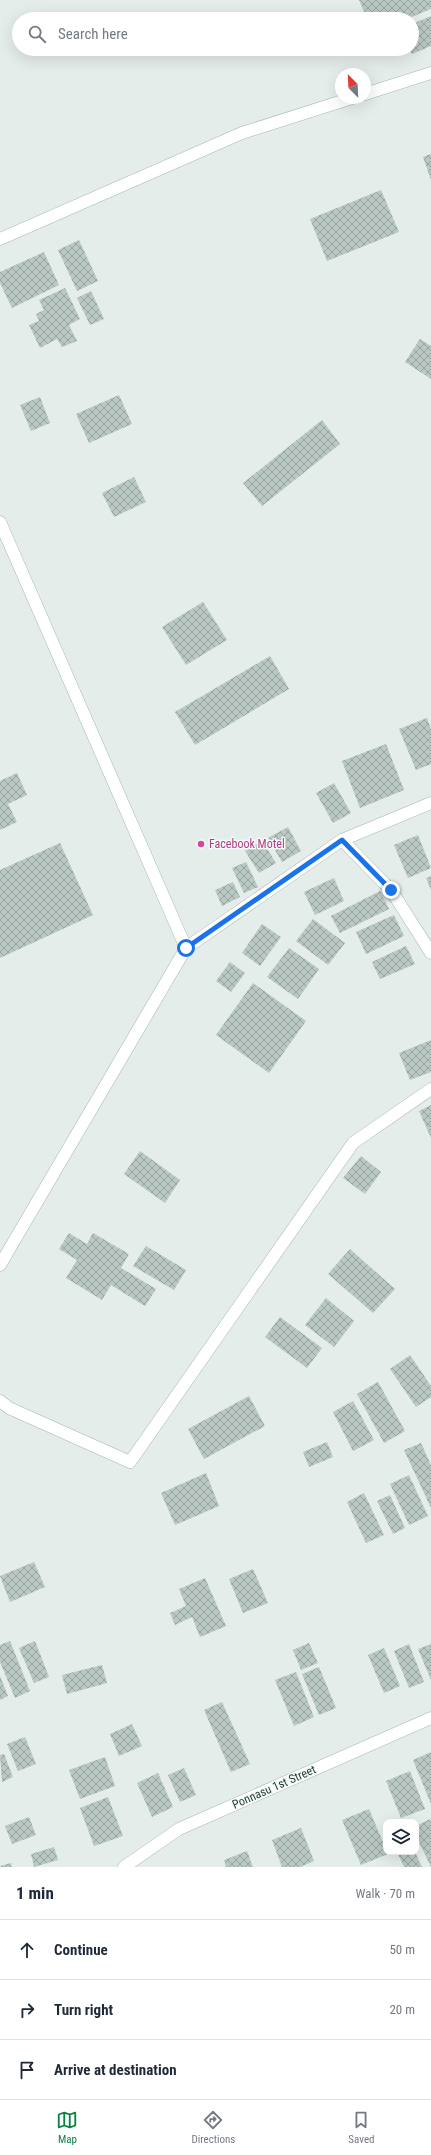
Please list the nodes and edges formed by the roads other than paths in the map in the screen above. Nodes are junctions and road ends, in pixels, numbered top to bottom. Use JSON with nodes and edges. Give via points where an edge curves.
{"nodes":[{"id":1,"x":431,"y":73,"type":"edge"},
{"id":2,"x":371,"y":92,"type":"edge"},
{"id":3,"x":335,"y":103,"type":"edge"},
{"id":4,"x":0,"y":240,"type":"edge"},
{"id":5,"x":0,"y":522,"type":"edge"},
{"id":6,"x":431,"y":803,"type":"edge"},
{"id":7,"x":342,"y":840,"type":"junction"},
{"id":8,"x":186,"y":948,"type":"junction"},
{"id":9,"x":431,"y":953,"type":"edge"},
{"id":10,"x":431,"y":1089,"type":"edge"},
{"id":11,"x":0,"y":1265,"type":"edge"},
{"id":12,"x":0,"y":1401,"type":"edge"},
{"id":13,"x":431,"y":1718,"type":"edge"},
{"id":14,"x":124,"y":1867,"type":"edge"}],
"edges":[{"from":1,"to":2,"type":"street"},
{"from":3,"to":4,"type":"street","via":[[242,133]]},
{"from":5,"to":8,"type":"street"},
{"from":6,"to":7,"type":"street"},
{"from":7,"to":8,"type":"street"},
{"from":7,"to":9,"type":"street","via":[[391,890]]},
{"from":8,"to":11,"type":"street"},
{"from":10,"to":12,"type":"street","via":[[353,1143],[130,1462],[9,1408]]},
{"from":13,"to":14,"type":"street","name":"Ponnasu 1st Street","via":[[179,1828]]}]}
